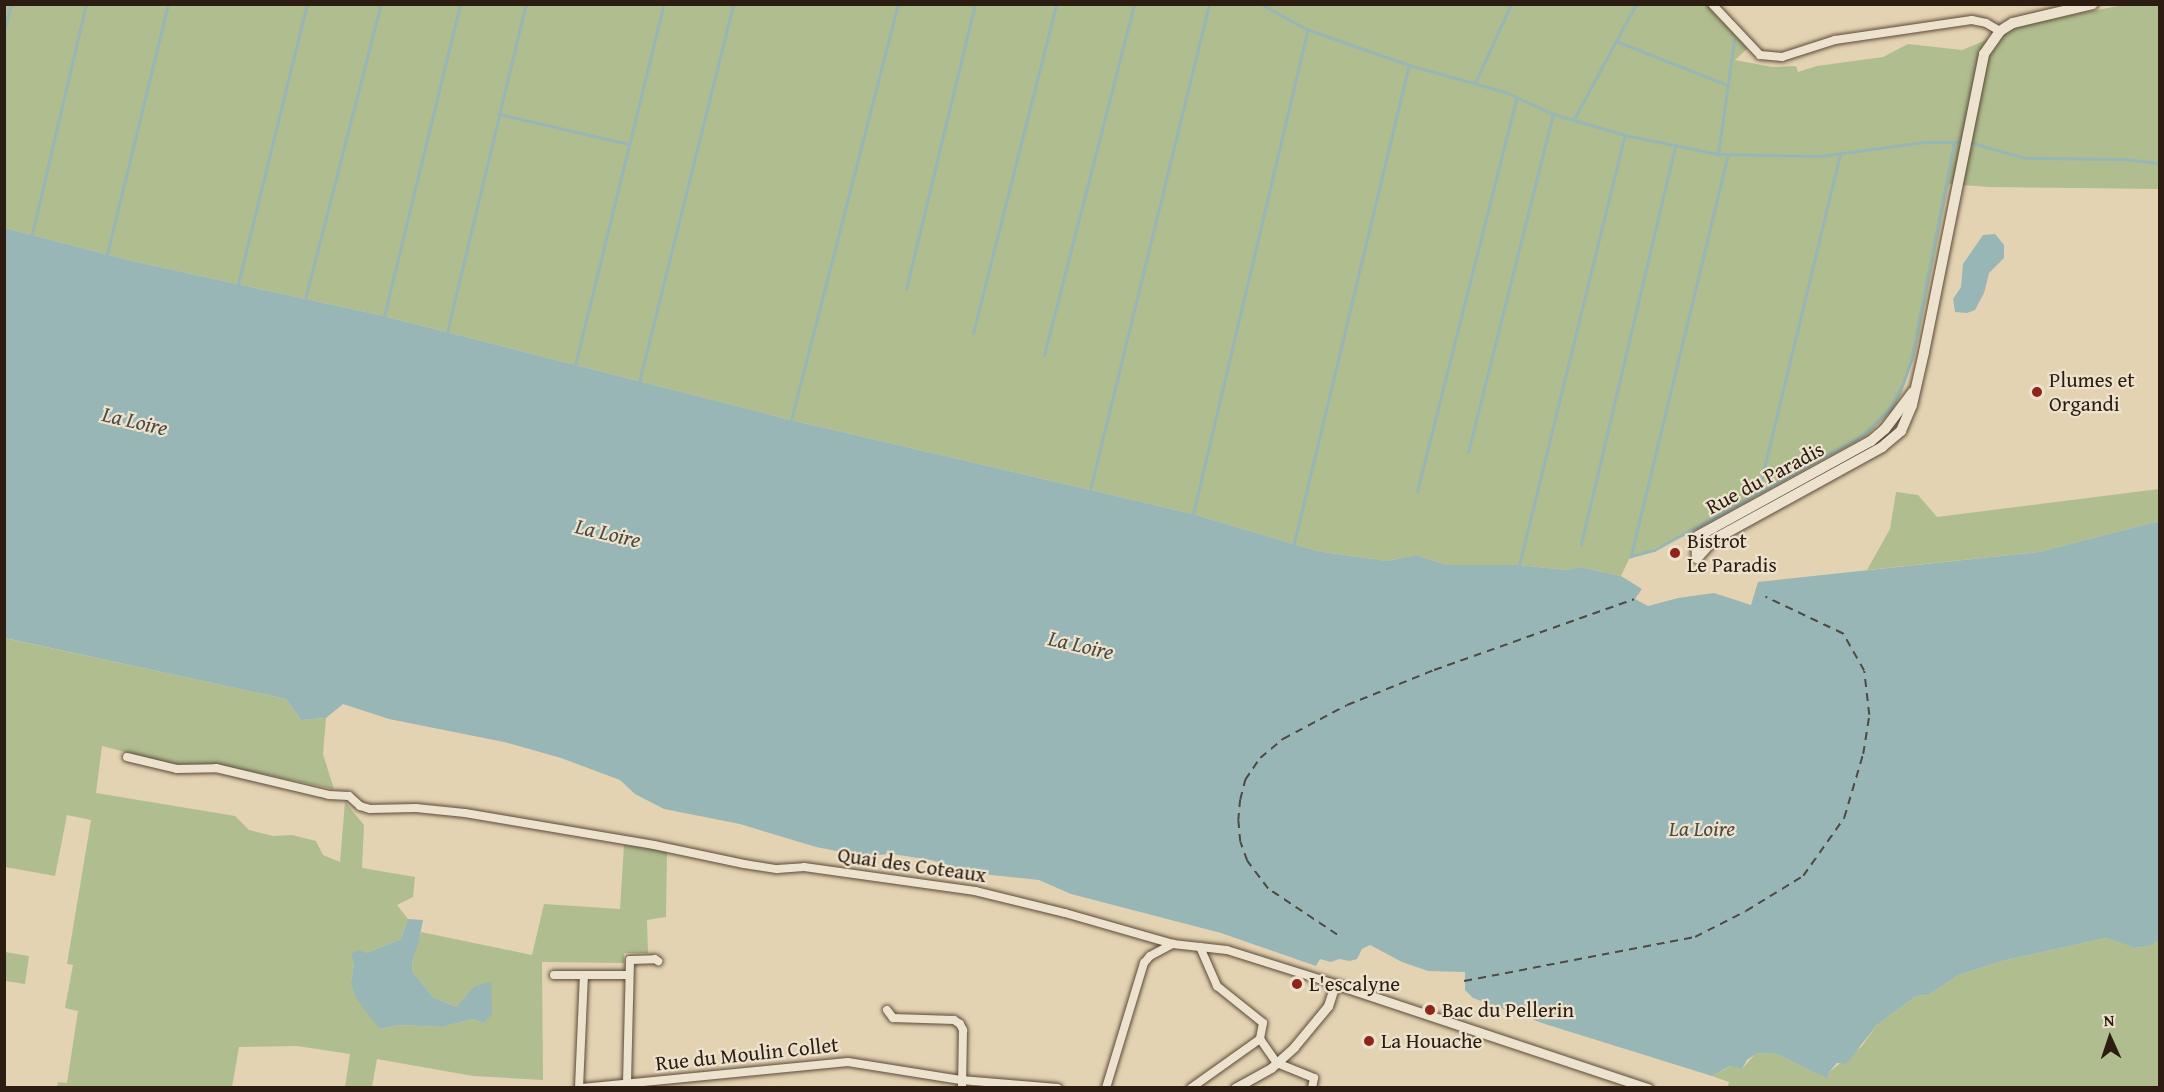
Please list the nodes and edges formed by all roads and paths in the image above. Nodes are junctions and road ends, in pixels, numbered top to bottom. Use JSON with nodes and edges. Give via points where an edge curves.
{"nodes":[{"id":1,"x":1712,"y":4,"type":"edge"},
{"id":2,"x":2093,"y":4,"type":"edge"},
{"id":3,"x":2000,"y":31,"type":"junction"},
{"id":4,"x":1913,"y":392,"type":"junction"},
{"id":5,"x":127,"y":757,"type":"dead end"},
{"id":6,"x":1173,"y":944,"type":"junction"},
{"id":7,"x":1200,"y":947,"type":"junction"},
{"id":8,"x":658,"y":962,"type":"dead end"},
{"id":9,"x":554,"y":975,"type":"dead end"},
{"id":10,"x":584,"y":975,"type":"junction"},
{"id":11,"x":629,"y":975,"type":"junction"},
{"id":12,"x":1335,"y":984,"type":"junction"},
{"id":13,"x":887,"y":1011,"type":"dead end"},
{"id":14,"x":1260,"y":1035,"type":"junction"},
{"id":15,"x":1278,"y":1063,"type":"junction"},
{"id":16,"x":627,"y":1083,"type":"junction"},
{"id":17,"x":961,"y":1084,"type":"edge"},
{"id":18,"x":581,"y":1088,"type":"edge"},
{"id":19,"x":1058,"y":1088,"type":"edge"},
{"id":20,"x":1106,"y":1088,"type":"edge"},
{"id":21,"x":1191,"y":1088,"type":"edge"},
{"id":22,"x":1234,"y":1088,"type":"edge"},
{"id":23,"x":1312,"y":1088,"type":"edge"},
{"id":24,"x":1648,"y":1088,"type":"edge"}],
"edges":[{"from":1,"to":3,"type":"street","via":[[1760,55],[1782,57],[1834,40],[1972,20]]},
{"from":2,"to":3,"type":"main road","via":[[2025,18]]},
{"from":3,"to":4,"type":"main road","name":"Rue du Paradis","via":[[1984,54],[1980,69]]},
{"from":4,"to":4,"type":"main road","name":"Rue du Paradis","via":[[1871,441],[1698,536],[1698,558],[1721,535],[1892,441],[1905,425]]},
{"from":5,"to":6,"type":"street","name":"Quai des Coteaux","via":[[177,769],[216,768],[329,795],[349,796],[360,807],[370,809],[465,813],[777,869],[804,867],[975,891]]},
{"from":6,"to":7,"type":"street","name":"Quai des Coteaux"},
{"from":6,"to":20,"type":"street","via":[[1144,963]]},
{"from":7,"to":12,"type":"street","name":"Quai des Coteaux","via":[[1227,950]]},
{"from":7,"to":14,"type":"street","via":[[1217,986],[1263,1023]]},
{"from":8,"to":11,"type":"street","via":[[655,958],[633,958]]},
{"from":9,"to":10,"type":"street"},
{"from":10,"to":11,"type":"street"},
{"from":10,"to":18,"type":"street"},
{"from":11,"to":16,"type":"street"},
{"from":12,"to":15,"type":"street","via":[[1323,1012]]},
{"from":12,"to":24,"type":"street","name":"Quai des Coteaux"},
{"from":13,"to":17,"type":"street","via":[[893,1018],[954,1020],[960,1024]]},
{"from":14,"to":15,"type":"street"},
{"from":14,"to":21,"type":"street"},
{"from":15,"to":22,"type":"street"},
{"from":15,"to":23,"type":"street","via":[[1314,1078]]},
{"from":16,"to":17,"type":"street","name":"Rue du Moulin Collet","via":[[848,1062]]},
{"from":16,"to":18,"type":"street","name":"Rue du Moulin Collet"},
{"from":17,"to":19,"type":"street","name":"Rue du Moulin Collet"}]}
